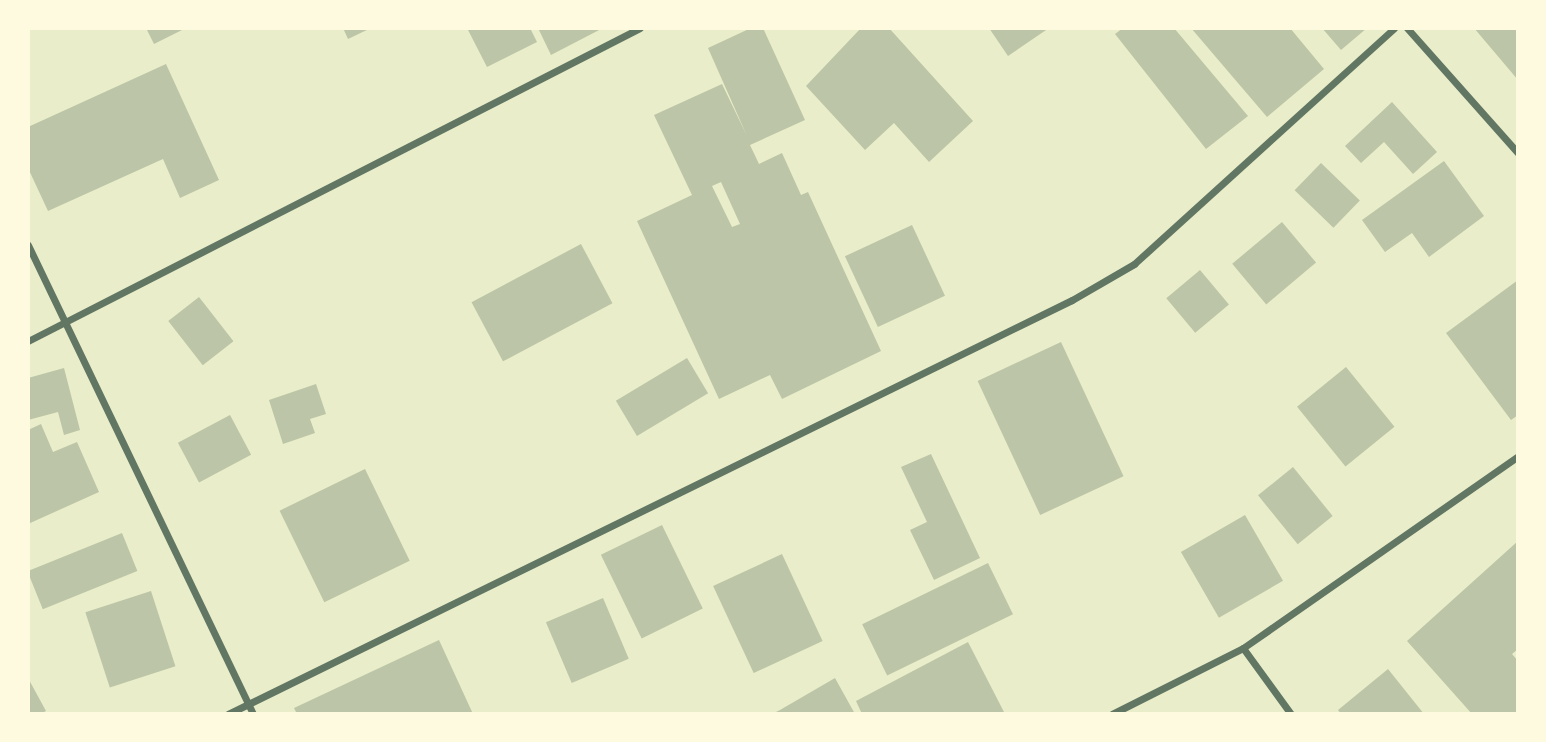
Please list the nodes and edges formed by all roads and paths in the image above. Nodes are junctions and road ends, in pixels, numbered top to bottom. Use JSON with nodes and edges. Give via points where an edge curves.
{"nodes":[{"id":1,"x":640,"y":28,"type":"edge"},
{"id":2,"x":1394,"y":28,"type":"edge"},
{"id":3,"x":1407,"y":28,"type":"edge"},
{"id":4,"x":1518,"y":153,"type":"edge"},
{"id":5,"x":28,"y":245,"type":"edge"},
{"id":6,"x":65,"y":323,"type":"junction"},
{"id":7,"x":28,"y":341,"type":"edge"},
{"id":8,"x":1518,"y":456,"type":"edge"},
{"id":9,"x":1242,"y":648,"type":"junction"},
{"id":10,"x":248,"y":705,"type":"junction"},
{"id":11,"x":228,"y":714,"type":"edge"},
{"id":12,"x":253,"y":714,"type":"edge"},
{"id":13,"x":1112,"y":714,"type":"edge"},
{"id":14,"x":1291,"y":714,"type":"edge"}],
"edges":[{"from":1,"to":6,"type":"street"},
{"from":2,"to":10,"type":"street","via":[[1134,264],[1072,300]]},
{"from":3,"to":4,"type":"street"},
{"from":5,"to":6,"type":"street"},
{"from":6,"to":7,"type":"street"},
{"from":6,"to":10,"type":"street"},
{"from":8,"to":9,"type":"street"},
{"from":9,"to":13,"type":"street"},
{"from":9,"to":14,"type":"street"},
{"from":10,"to":11,"type":"street"},
{"from":10,"to":12,"type":"street"}]}
